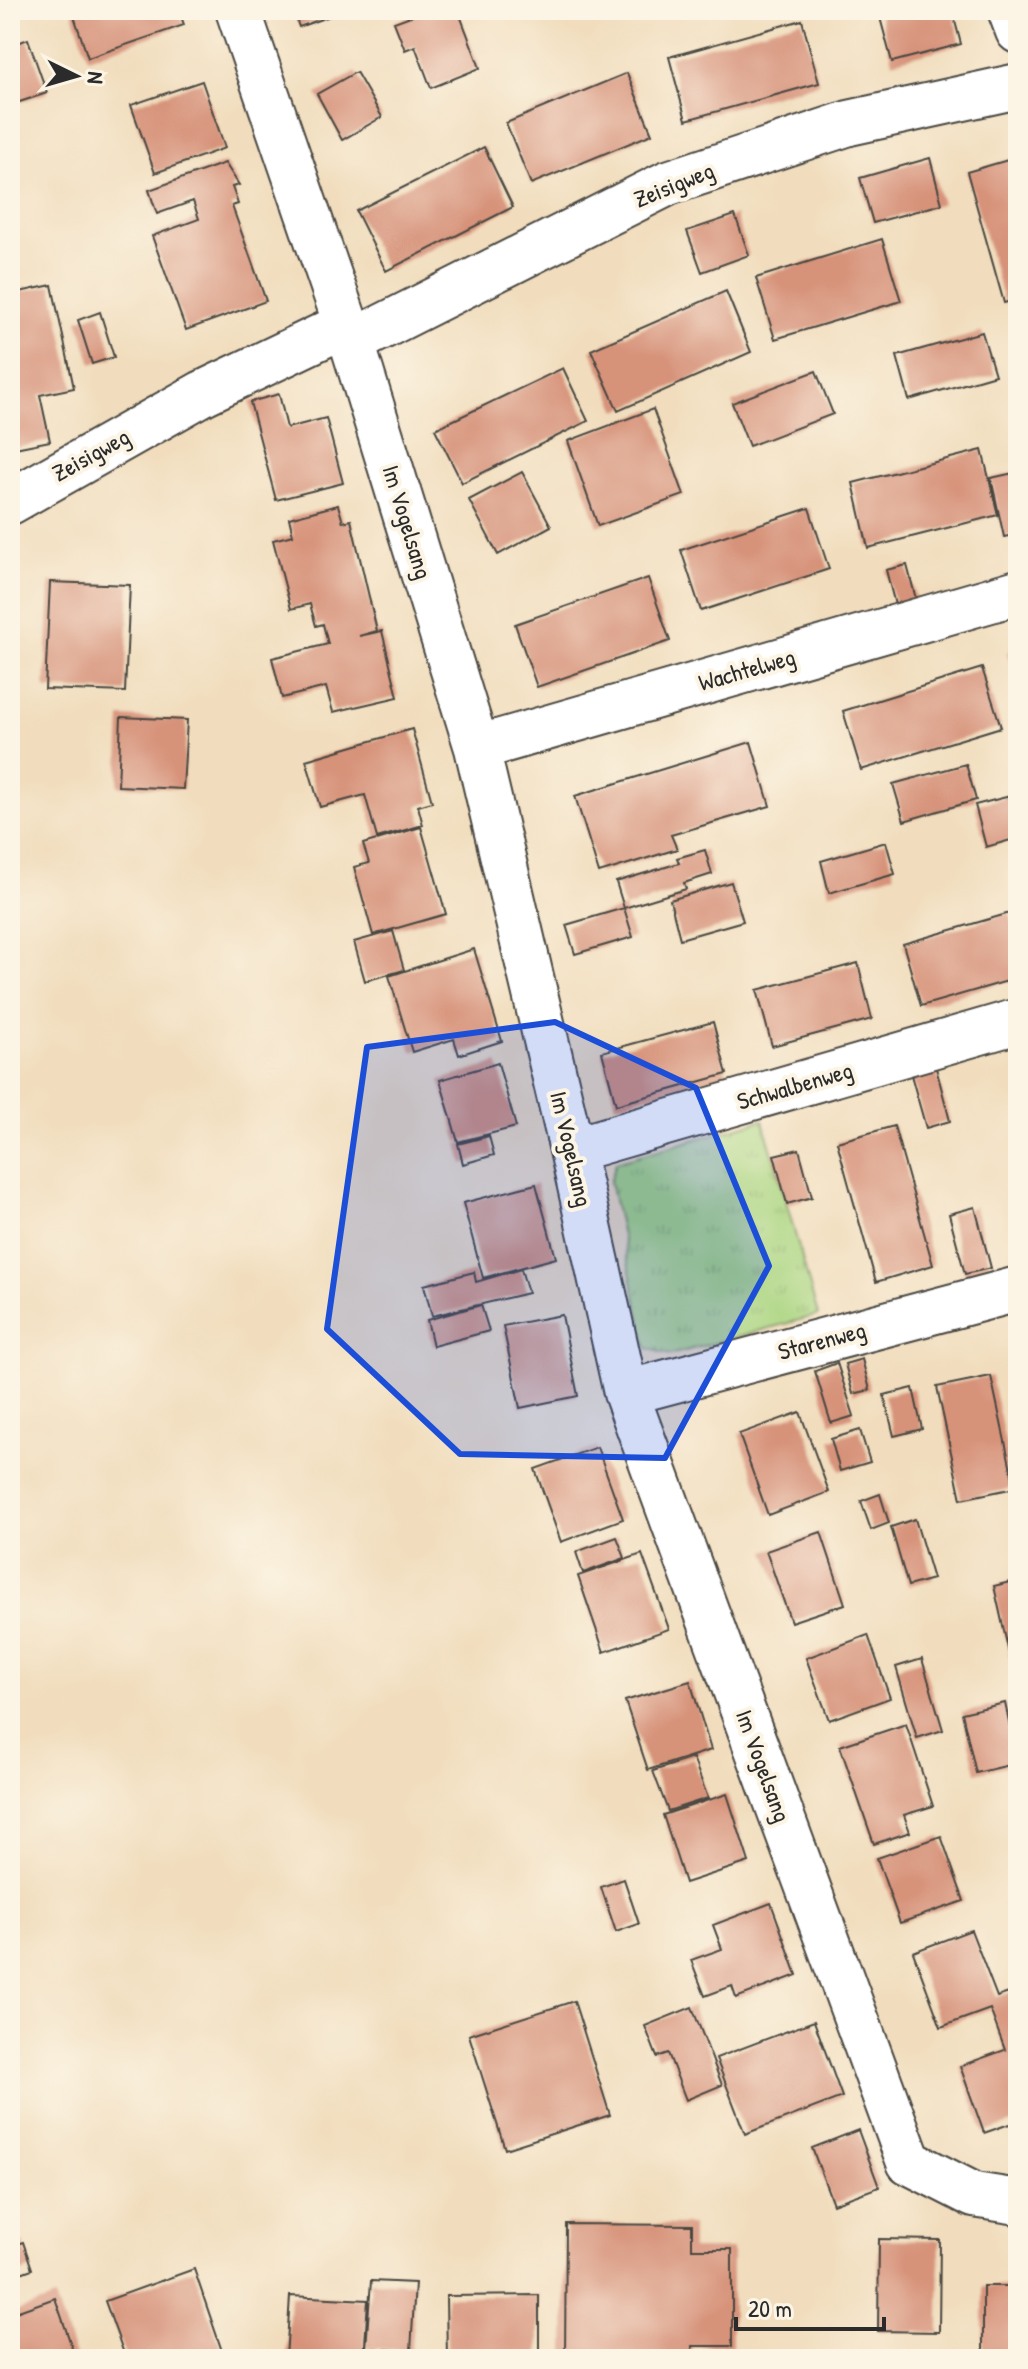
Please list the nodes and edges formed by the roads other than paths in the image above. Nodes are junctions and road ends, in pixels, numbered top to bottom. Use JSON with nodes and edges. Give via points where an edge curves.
{"nodes":[{"id":1,"x":238,"y":10,"type":"edge"},
{"id":2,"x":1010,"y":10,"type":"edge"},
{"id":3,"x":1018,"y":31,"type":"edge"},
{"id":4,"x":1018,"y":86,"type":"edge"},
{"id":5,"x":348,"y":333,"type":"junction"},
{"id":6,"x":10,"y":502,"type":"edge"},
{"id":7,"x":1018,"y":592,"type":"edge"},
{"id":8,"x":477,"y":748,"type":"junction"},
{"id":9,"x":1018,"y":1021,"type":"edge"},
{"id":10,"x":572,"y":1150,"type":"junction"},
{"id":11,"x":1018,"y":1289,"type":"edge"},
{"id":12,"x":626,"y":1393,"type":"junction"},
{"id":13,"x":1018,"y":2202,"type":"edge"}],
"edges":[{"from":1,"to":5,"type":"street","name":"Im Vogelsang"},
{"from":2,"to":3,"type":"street"},
{"from":4,"to":5,"type":"street","name":"Zeisigweg","via":[[849,123],[668,183]]},
{"from":5,"to":6,"type":"street","name":"Zeisigweg","via":[[203,393]]},
{"from":5,"to":8,"type":"street","name":"Im Vogelsang"},
{"from":7,"to":8,"type":"street","name":"Wachtelweg"},
{"from":8,"to":10,"type":"street","name":"Im Vogelsang"},
{"from":9,"to":10,"type":"street","name":"Schwalbenweg"},
{"from":10,"to":12,"type":"street","name":"Im Vogelsang"},
{"from":11,"to":12,"type":"street","name":"Starenweg"},
{"from":12,"to":13,"type":"street","name":"Im Vogelsang","via":[[909,2162],[974,2195]]}]}
